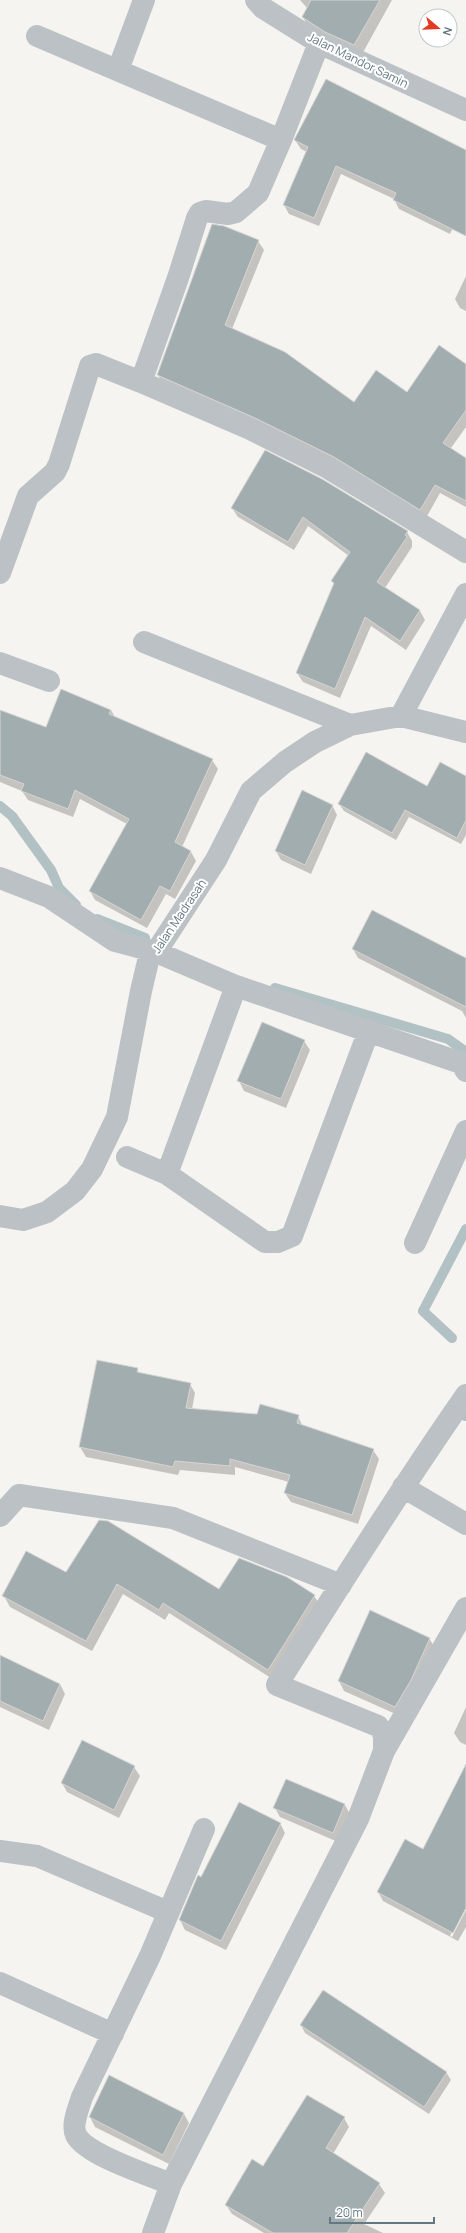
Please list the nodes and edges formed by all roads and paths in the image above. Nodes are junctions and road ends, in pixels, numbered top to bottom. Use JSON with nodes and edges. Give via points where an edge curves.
{"nodes":[{"id":1,"x":144,"y":0,"type":"edge"},
{"id":2,"x":256,"y":0,"type":"edge"},
{"id":3,"x":37,"y":36,"type":"dead end"},
{"id":4,"x":318,"y":43,"type":"junction"},
{"id":5,"x":118,"y":70,"type":"junction"},
{"id":6,"x":466,"y":110,"type":"edge"},
{"id":7,"x":281,"y":140,"type":"junction"},
{"id":8,"x":141,"y":382,"type":"junction"},
{"id":9,"x":466,"y":552,"type":"edge"},
{"id":10,"x":0,"y":573,"type":"edge"},
{"id":11,"x":466,"y":594,"type":"edge"},
{"id":12,"x":144,"y":642,"type":"dead end"},
{"id":13,"x":0,"y":663,"type":"edge"},
{"id":14,"x":49,"y":681,"type":"dead end"},
{"id":15,"x":401,"y":716,"type":"junction"},
{"id":16,"x":350,"y":725,"type":"junction"},
{"id":17,"x":466,"y":732,"type":"edge"},
{"id":18,"x":0,"y":878,"type":"edge"},
{"id":19,"x":156,"y":952,"type":"junction"},
{"id":20,"x":236,"y":986,"type":"junction"},
{"id":21,"x":369,"y":1030,"type":"junction"},
{"id":22,"x":466,"y":1071,"type":"edge"},
{"id":23,"x":466,"y":1131,"type":"edge"},
{"id":24,"x":127,"y":1157,"type":"dead end"},
{"id":25,"x":167,"y":1174,"type":"junction"},
{"id":26,"x":0,"y":1216,"type":"edge"},
{"id":27,"x":415,"y":1243,"type":"dead end"},
{"id":28,"x":466,"y":1395,"type":"edge"},
{"id":29,"x":403,"y":1487,"type":"junction"},
{"id":30,"x":0,"y":1516,"type":"edge"},
{"id":31,"x":466,"y":1524,"type":"edge"},
{"id":32,"x":341,"y":1585,"type":"junction"},
{"id":33,"x":466,"y":1608,"type":"edge"},
{"id":34,"x":384,"y":1751,"type":"junction"},
{"id":35,"x":204,"y":1829,"type":"dead end"},
{"id":36,"x":0,"y":1852,"type":"edge"},
{"id":37,"x":168,"y":1912,"type":"junction"},
{"id":38,"x":0,"y":1983,"type":"edge"},
{"id":39,"x":113,"y":2034,"type":"junction"},
{"id":40,"x":171,"y":2184,"type":"junction"},
{"id":41,"x":159,"y":2231,"type":"edge"}],
"edges":[{"from":1,"to":5,"type":"street"},
{"from":2,"to":4,"type":"street","name":"Jalan Mandor Samin","via":[[263,8]]},
{"from":3,"to":5,"type":"street"},
{"from":4,"to":6,"type":"street","name":"Jalan Mandor Samin"},
{"from":4,"to":7,"type":"street"},
{"from":5,"to":7,"type":"street"},
{"from":7,"to":8,"type":"street","via":[[258,193],[236,212],[228,214],[206,211],[200,213],[197,218]]},
{"from":8,"to":9,"type":"street","via":[[250,429],[328,468]]},
{"from":8,"to":10,"type":"street","via":[[96,364],[90,366],[59,464],[28,496]]},
{"from":11,"to":15,"type":"street"},
{"from":12,"to":16,"type":"street"},
{"from":13,"to":14,"type":"street"},
{"from":15,"to":16,"type":"street","name":"Jalan Madrasah"},
{"from":15,"to":17,"type":"street","name":"Jalan Madrasah"},
{"from":16,"to":19,"type":"street","name":"Jalan Madrasah","via":[[315,742],[285,762],[250,791],[216,860]]},
{"from":18,"to":19,"type":"street","via":[[49,896],[115,941]]},
{"from":19,"to":20,"type":"street"},
{"from":19,"to":26,"type":"street","name":"Jalan Madrasah","via":[[150,957],[141,991],[117,1117],[92,1168],[75,1191],[47,1212],[23,1220]]},
{"from":20,"to":21,"type":"street"},
{"from":20,"to":25,"type":"street"},
{"from":21,"to":22,"type":"street","via":[[461,1063]]},
{"from":21,"to":25,"type":"street","via":[[292,1236],[278,1242],[266,1242]]},
{"from":23,"to":27,"type":"street"},
{"from":24,"to":25,"type":"street"},
{"from":28,"to":29,"type":"street"},
{"from":29,"to":31,"type":"street"},
{"from":29,"to":32,"type":"street"},
{"from":30,"to":32,"type":"street","via":[[19,1495],[173,1518]]},
{"from":32,"to":34,"type":"street","via":[[277,1685],[378,1726],[384,1734]]},
{"from":33,"to":34,"type":"street"},
{"from":34,"to":40,"type":"street","via":[[358,1819]]},
{"from":35,"to":37,"type":"street"},
{"from":36,"to":37,"type":"street","via":[[37,1856]]},
{"from":37,"to":39,"type":"street"},
{"from":38,"to":39,"type":"street"},
{"from":39,"to":40,"type":"street","via":[[82,2097],[75,2119],[75,2134],[85,2146],[102,2156]]},
{"from":40,"to":41,"type":"street"}]}
